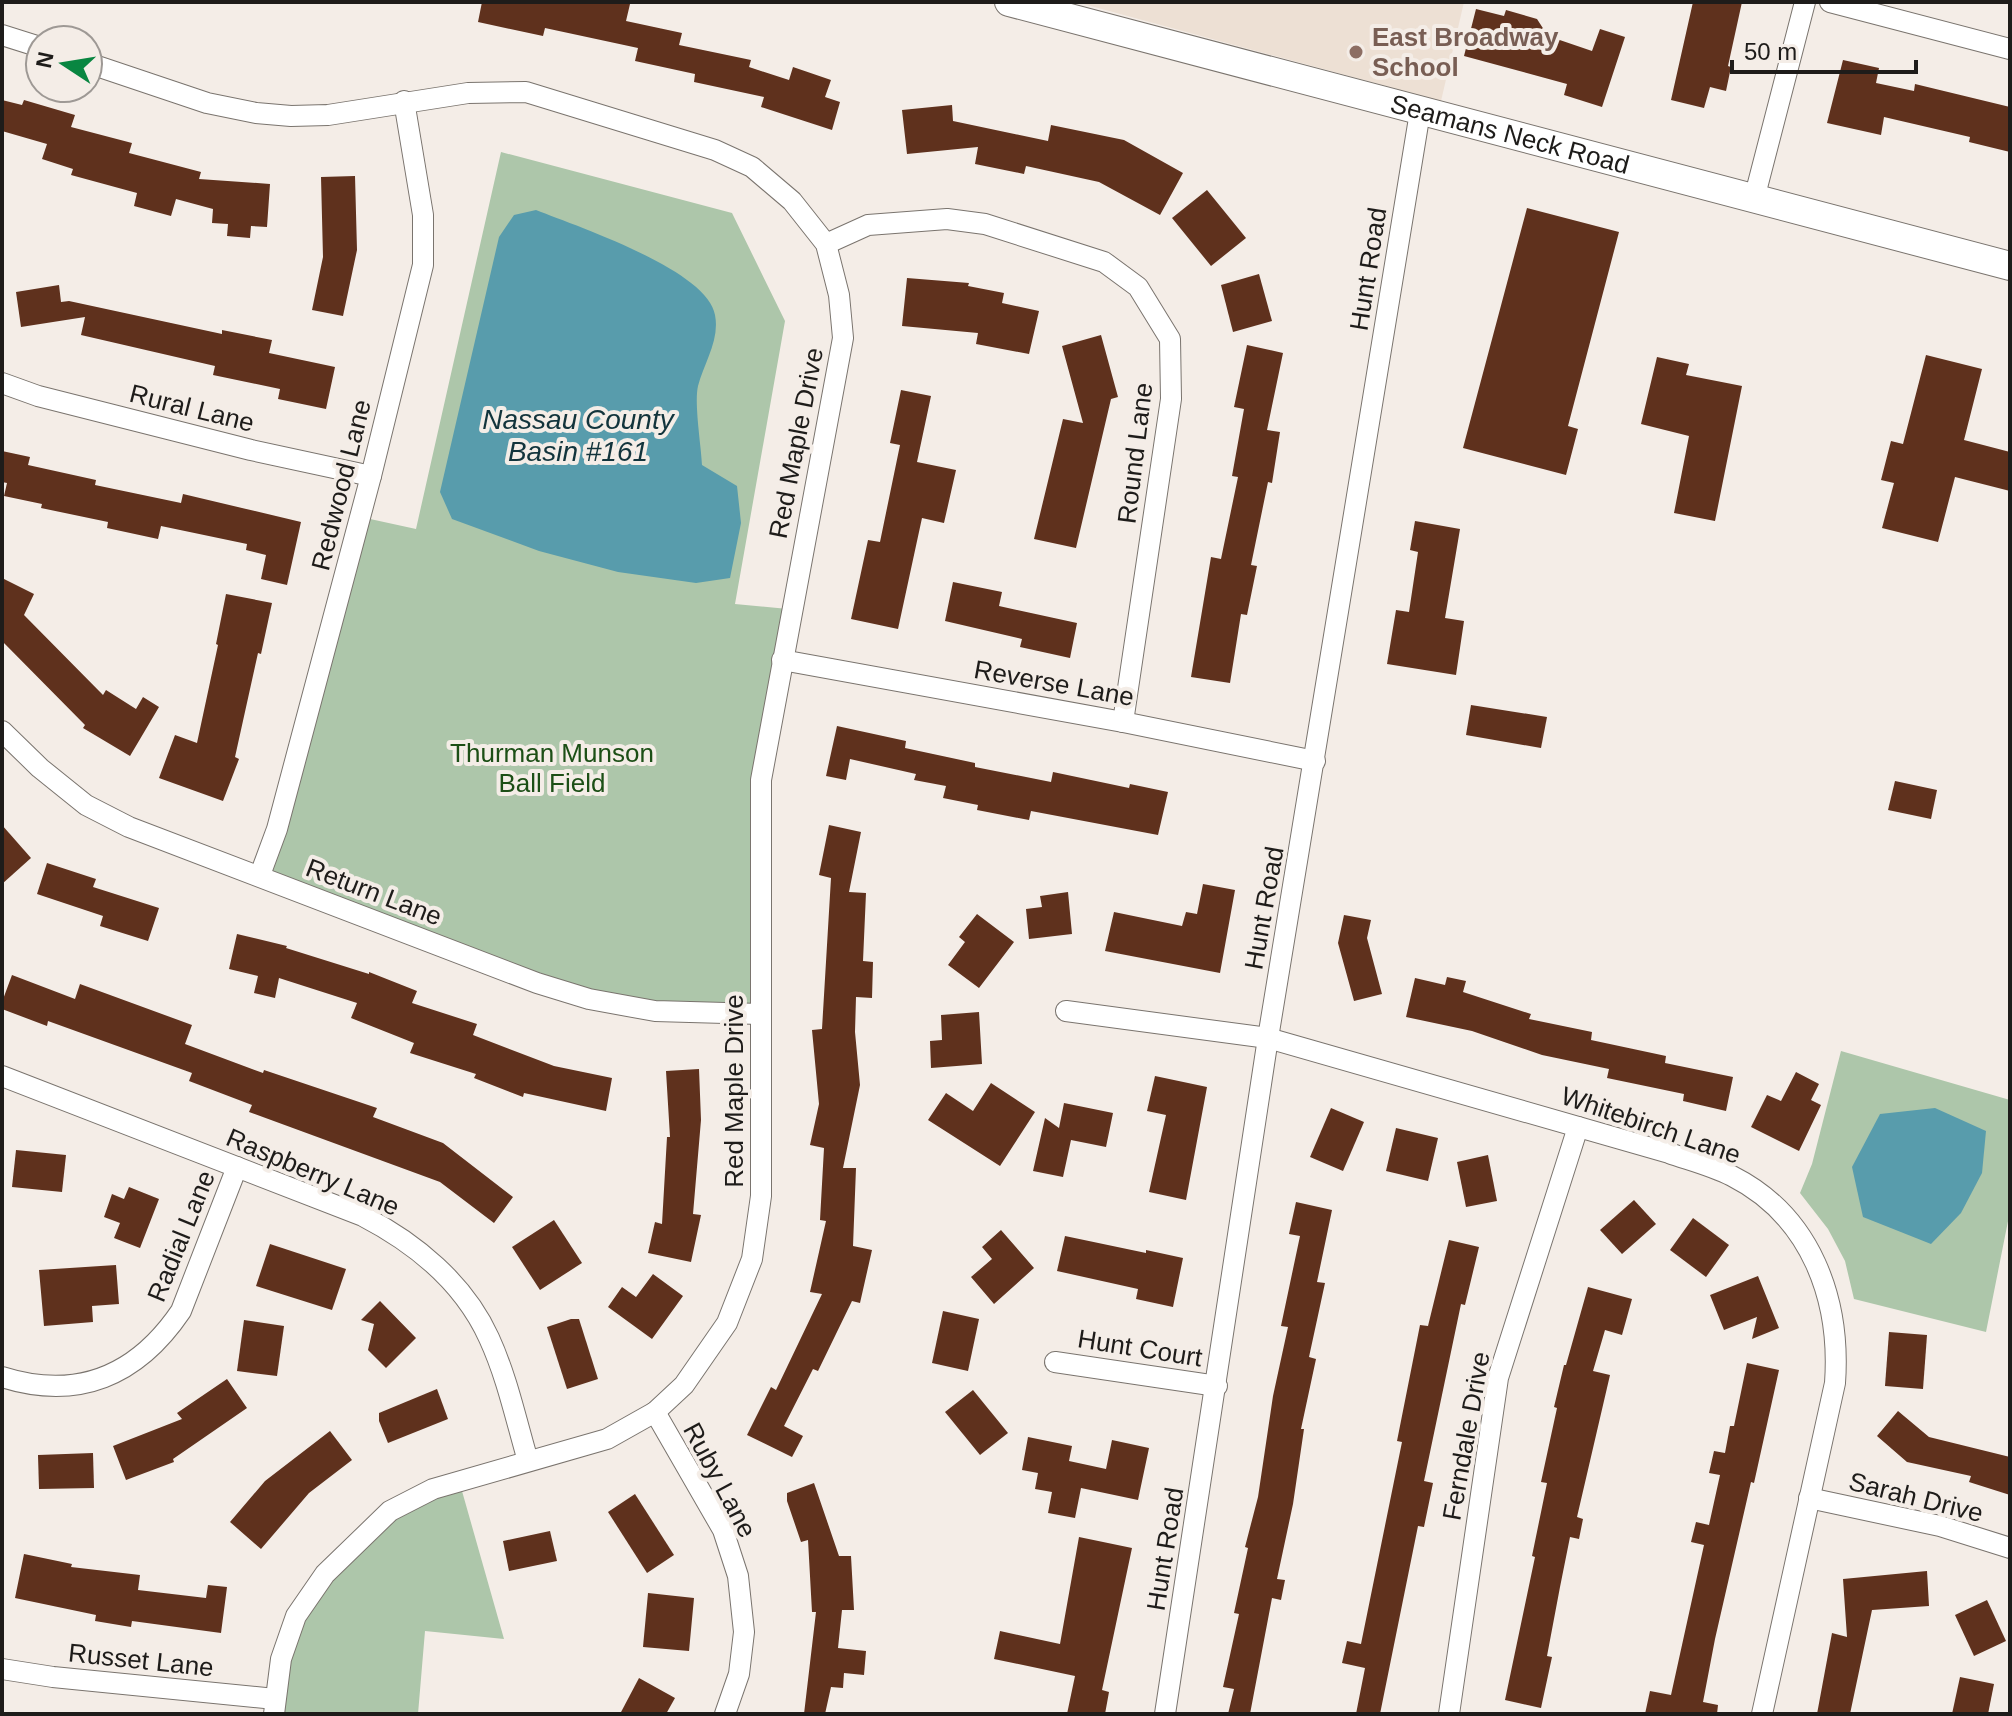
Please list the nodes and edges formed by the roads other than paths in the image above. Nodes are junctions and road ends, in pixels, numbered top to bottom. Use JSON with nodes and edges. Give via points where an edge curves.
{"nodes":[{"id":1,"x":1009,"y":2,"type":"edge"},
{"id":2,"x":1805,"y":2,"type":"edge"},
{"id":3,"x":1830,"y":2,"type":"edge"},
{"id":4,"x":2,"y":35,"type":"edge"},
{"id":5,"x":24,"y":42,"type":"edge"},
{"id":6,"x":2010,"y":49,"type":"edge"},
{"id":7,"x":104,"y":68,"type":"edge"},
{"id":8,"x":404,"y":101,"type":"junction"},
{"id":9,"x":1420,"y":112,"type":"junction"},
{"id":10,"x":1754,"y":199,"type":"junction"},
{"id":11,"x":826,"y":244,"type":"junction"},
{"id":12,"x":2010,"y":266,"type":"edge"},
{"id":13,"x":2,"y":383,"type":"edge"},
{"id":14,"x":371,"y":476,"type":"junction"},
{"id":15,"x":782,"y":660,"type":"junction"},
{"id":16,"x":1123,"y":722,"type":"junction"},
{"id":17,"x":2,"y":731,"type":"edge"},
{"id":18,"x":1315,"y":761,"type":"junction"},
{"id":19,"x":260,"y":875,"type":"junction"},
{"id":20,"x":1066,"y":1011,"type":"dead end"},
{"id":21,"x":760,"y":1014,"type":"junction"},
{"id":22,"x":1268,"y":1038,"type":"junction"},
{"id":23,"x":2,"y":1076,"type":"edge"},
{"id":24,"x":1578,"y":1127,"type":"junction"},
{"id":25,"x":237,"y":1167,"type":"junction"},
{"id":26,"x":1055,"y":1362,"type":"dead end"},
{"id":27,"x":2,"y":1377,"type":"edge"},
{"id":28,"x":1217,"y":1386,"type":"junction"},
{"id":29,"x":655,"y":1412,"type":"junction"},
{"id":30,"x":528,"y":1461,"type":"junction"},
{"id":31,"x":1809,"y":1498,"type":"junction"},
{"id":32,"x":2010,"y":1548,"type":"edge"},
{"id":33,"x":2,"y":1669,"type":"edge"},
{"id":34,"x":275,"y":1706,"type":"edge"},
{"id":35,"x":725,"y":1714,"type":"edge"},
{"id":36,"x":1165,"y":1714,"type":"edge"},
{"id":37,"x":1449,"y":1714,"type":"edge"},
{"id":38,"x":1762,"y":1714,"type":"edge"}],
"edges":[{"from":1,"to":9,"type":"main road","name":"Seamans Neck Road"},
{"from":2,"to":10,"type":"street"},
{"from":3,"to":6,"type":"street"},
{"from":4,"to":5,"type":"street"},
{"from":7,"to":8,"type":"street","name":"Red Maple Drive","via":[[207,103],[256,113],[328,115]]},
{"from":8,"to":11,"type":"street","name":"Red Maple Drive","via":[[526,92],[715,150],[752,167],[792,201]]},
{"from":8,"to":14,"type":"street","name":"Redwood Lane","via":[[423,215],[423,265]]},
{"from":9,"to":10,"type":"main road","name":"Seamans Neck Road"},
{"from":9,"to":18,"type":"street","name":"Hunt Road"},
{"from":10,"to":12,"type":"main road","name":"Seamans Neck Road"},
{"from":11,"to":15,"type":"street","name":"Red Maple Drive","via":[[843,338]]},
{"from":11,"to":16,"type":"street","name":"Round Lane","via":[[868,225],[947,219],[985,224],[1104,262],[1138,287],[1170,339],[1171,399]]},
{"from":13,"to":14,"type":"street","name":"Rural Lane","via":[[251,450]]},
{"from":14,"to":19,"type":"street","name":"Redwood Lane","via":[[277,829]]},
{"from":15,"to":16,"type":"street","name":"Reverse Lane"},
{"from":15,"to":21,"type":"street","name":"Red Maple Drive","via":[[761,780]]},
{"from":16,"to":18,"type":"street","name":"Reverse Lane"},
{"from":17,"to":19,"type":"street","name":"Return Lane","via":[[86,805],[129,827]]},
{"from":18,"to":22,"type":"street","name":"Hunt Road"},
{"from":19,"to":21,"type":"street","name":"Return Lane","via":[[589,999],[655,1011]]},
{"from":20,"to":22,"type":"street","name":"Whitebirch Lane"},
{"from":21,"to":29,"type":"street","name":"Red Maple Drive","via":[[761,1196],[752,1259],[727,1323],[684,1385]]},
{"from":22,"to":24,"type":"street","name":"Whitebirch Lane"},
{"from":22,"to":28,"type":"street","name":"Hunt Road"},
{"from":23,"to":25,"type":"street","name":"Raspberry Lane"},
{"from":24,"to":31,"type":"street","name":"Whitebirch Lane","via":[[1732,1176],[1774,1203],[1802,1238],[1829,1295],[1837,1351],[1835,1383]]},
{"from":24,"to":37,"type":"street","name":"Ferndale Drive","via":[[1498,1378]]},
{"from":25,"to":27,"type":"street","name":"Radial Lane","via":[[181,1311],[142,1356],[88,1384],[59,1388]]},
{"from":25,"to":30,"type":"street","name":"Raspberry Lane","via":[[363,1216],[433,1263],[465,1297],[489,1336]]},
{"from":26,"to":28,"type":"street","name":"Hunt Court"},
{"from":28,"to":36,"type":"street","name":"Hunt Road"},
{"from":29,"to":30,"type":"street","name":"Red Maple Drive","via":[[607,1439]]},
{"from":29,"to":35,"type":"street","name":"Ruby Lane","via":[[723,1530],[738,1576],[744,1632],[739,1674]]},
{"from":30,"to":34,"type":"street","name":"Red Maple Drive","via":[[433,1489],[390,1511],[359,1539],[325,1574],[296,1616],[281,1659]]},
{"from":31,"to":32,"type":"street","name":"Sarah Drive","via":[[1940,1526]]},
{"from":31,"to":38,"type":"street","name":"Whitebirch Lane"},
{"from":33,"to":34,"type":"street","name":"Russet Lane"}]}
